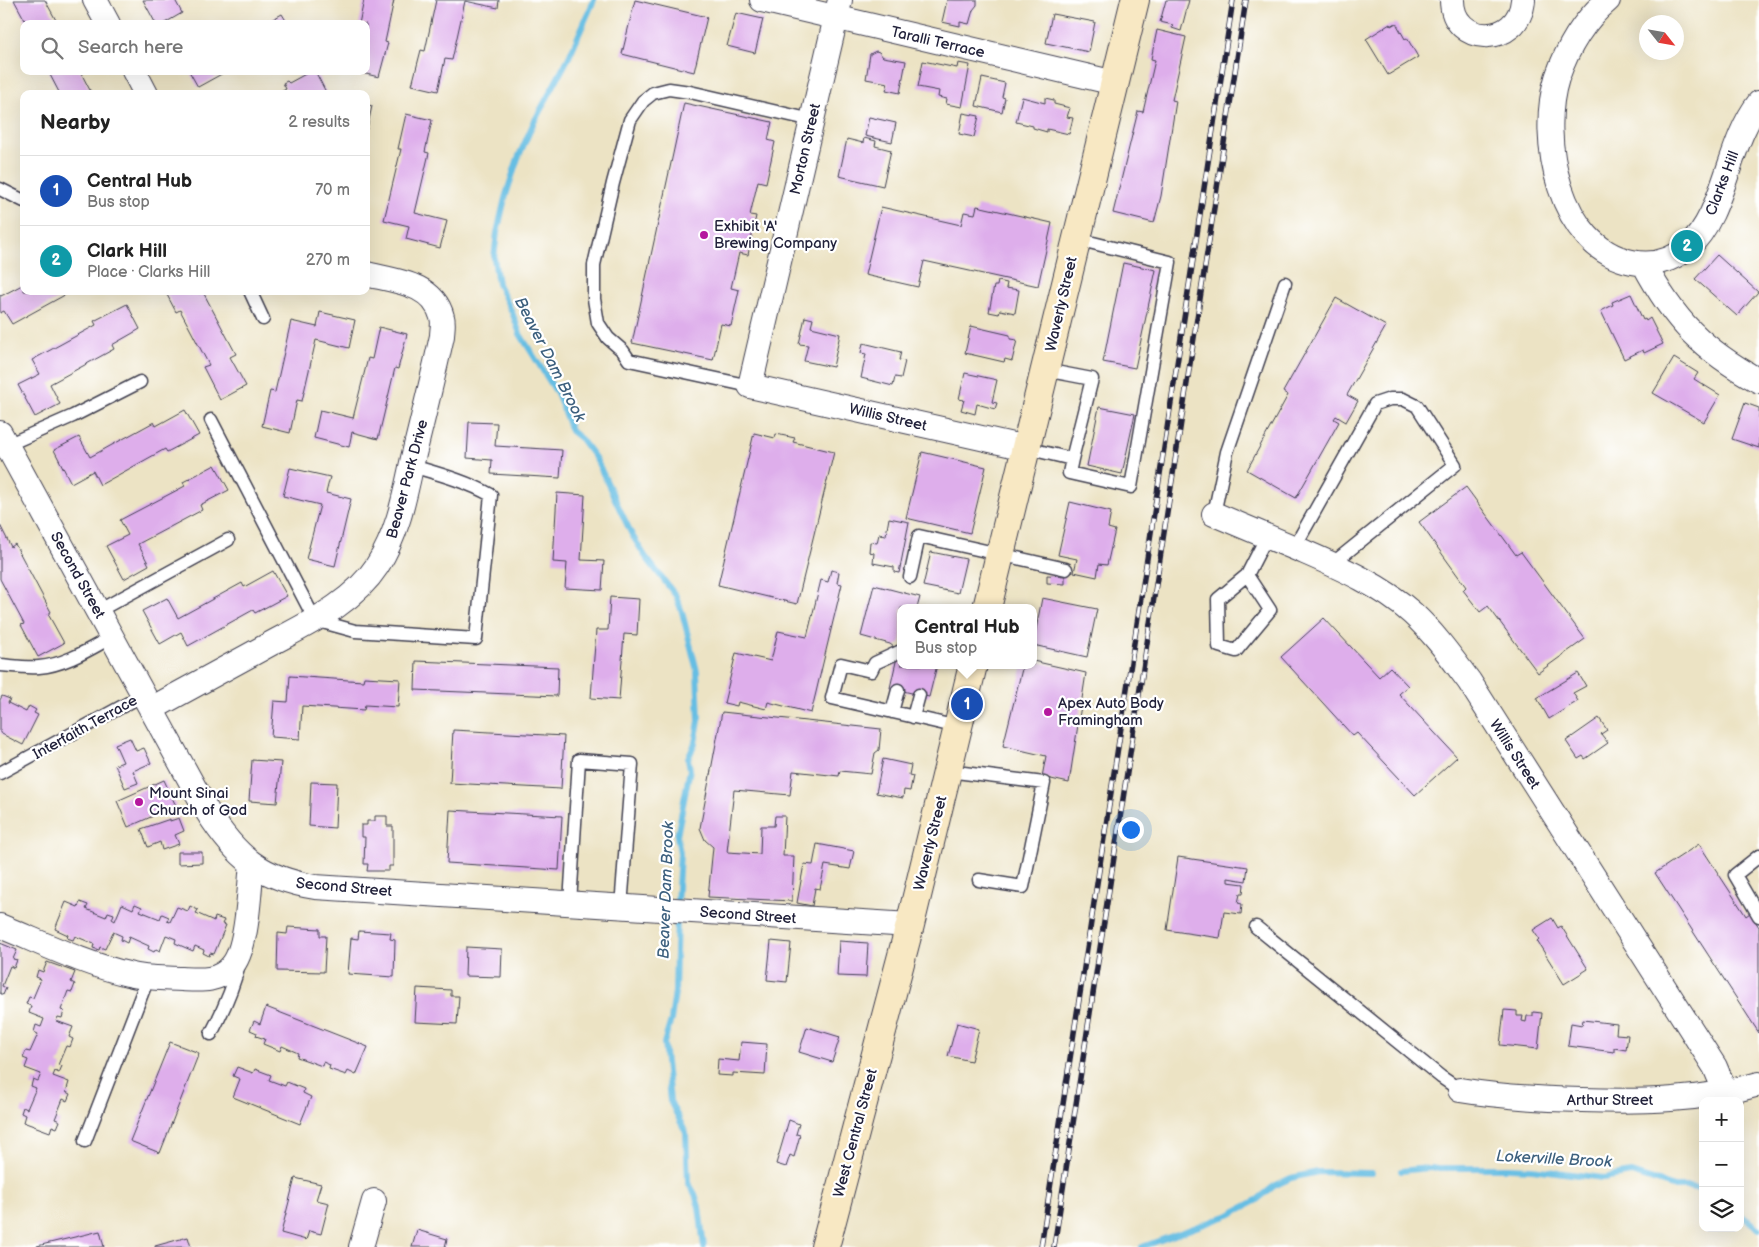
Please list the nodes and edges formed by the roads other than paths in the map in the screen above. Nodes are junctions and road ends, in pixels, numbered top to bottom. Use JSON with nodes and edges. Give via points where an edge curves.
{"nodes":[{"id":1,"x":96,"y":0,"type":"edge"},
{"id":2,"x":762,"y":0,"type":"edge"},
{"id":3,"x":1135,"y":0,"type":"edge"},
{"id":4,"x":1452,"y":0,"type":"edge"},
{"id":5,"x":1523,"y":0,"type":"edge"},
{"id":6,"x":1608,"y":0,"type":"edge"},
{"id":7,"x":838,"y":9,"type":"edge"},
{"id":8,"x":106,"y":20,"type":"edge"},
{"id":9,"x":136,"y":75,"type":"edge"},
{"id":10,"x":1115,"y":83,"type":"junction"},
{"id":11,"x":144,"y":90,"type":"edge"},
{"id":12,"x":1759,"y":103,"type":"edge"},
{"id":13,"x":812,"y":120,"type":"junction"},
{"id":14,"x":0,"y":189,"type":"edge"},
{"id":15,"x":20,"y":199,"type":"edge"},
{"id":16,"x":1077,"y":239,"type":"junction"},
{"id":17,"x":1644,"y":264,"type":"junction"},
{"id":18,"x":370,"y":275,"type":"edge"},
{"id":19,"x":1285,"y":283,"type":"dead end"},
{"id":20,"x":252,"y":295,"type":"edge"},
{"id":21,"x":263,"y":319,"type":"dead end"},
{"id":22,"x":1045,"y":370,"type":"junction"},
{"id":23,"x":1759,"y":381,"type":"edge"},
{"id":24,"x":140,"y":382,"type":"dead end"},
{"id":25,"x":750,"y":386,"type":"junction"},
{"id":26,"x":211,"y":420,"type":"dead end"},
{"id":27,"x":2,"y":442,"type":"edge"},
{"id":28,"x":1026,"y":448,"type":"junction"},
{"id":29,"x":1072,"y":458,"type":"junction"},
{"id":30,"x":412,"y":466,"type":"junction"},
{"id":31,"x":1214,"y":514,"type":"joint"},
{"id":32,"x":1266,"y":536,"type":"junction"},
{"id":33,"x":228,"y":540,"type":"dead end"},
{"id":34,"x":1294,"y":548,"type":"junction"},
{"id":35,"x":1000,"y":554,"type":"junction"},
{"id":36,"x":1332,"y":564,"type":"junction"},
{"id":37,"x":1066,"y":569,"type":"dead end"},
{"id":38,"x":1247,"y":574,"type":"junction"},
{"id":39,"x":910,"y":578,"type":"dead end"},
{"id":40,"x":989,"y":604,"type":"edge"},
{"id":41,"x":98,"y":611,"type":"junction"},
{"id":42,"x":315,"y":620,"type":"junction"},
{"id":43,"x":112,"y":637,"type":"junction"},
{"id":44,"x":897,"y":653,"type":"edge"},
{"id":45,"x":0,"y":665,"type":"edge"},
{"id":46,"x":973,"y":669,"type":"edge"},
{"id":47,"x":898,"y":690,"type":"dead end"},
{"id":48,"x":919,"y":695,"type":"dead end"},
{"id":49,"x":147,"y":702,"type":"junction"},
{"id":50,"x":892,"y":712,"type":"junction"},
{"id":51,"x":913,"y":717,"type":"junction"},
{"id":52,"x":958,"y":727,"type":"junction"},
{"id":53,"x":948,"y":770,"type":"junction"},
{"id":54,"x":0,"y":773,"type":"edge"},
{"id":55,"x":1759,"y":856,"type":"edge"},
{"id":56,"x":252,"y":864,"type":"junction"},
{"id":57,"x":979,"y":880,"type":"dead end"},
{"id":58,"x":570,"y":903,"type":"junction"},
{"id":59,"x":621,"y":906,"type":"junction"},
{"id":60,"x":1759,"y":916,"type":"edge"},
{"id":61,"x":910,"y":925,"type":"junction"},
{"id":62,"x":0,"y":926,"type":"edge"},
{"id":63,"x":1256,"y":927,"type":"dead end"},
{"id":64,"x":242,"y":949,"type":"junction"},
{"id":65,"x":148,"y":978,"type":"junction"},
{"id":66,"x":886,"y":1020,"type":"joint"},
{"id":67,"x":211,"y":1034,"type":"dead end"},
{"id":68,"x":1759,"y":1084,"type":"edge"},
{"id":69,"x":1460,"y":1090,"type":"joint"},
{"id":70,"x":1723,"y":1092,"type":"junction"},
{"id":71,"x":84,"y":1141,"type":"dead end"},
{"id":72,"x":374,"y":1201,"type":"dead end"},
{"id":73,"x":361,"y":1247,"type":"edge"},
{"id":74,"x":825,"y":1247,"type":"edge"}],
"edges":[{"from":1,"to":8,"type":"street"},
{"from":2,"to":7,"type":"street","name":"Taralli Terrace"},
{"from":3,"to":10,"type":"main road","name":"Waverly Street"},
{"from":4,"to":5,"type":"street","via":[[1455,15],[1462,25],[1484,36],[1501,33],[1515,23]]},
{"from":6,"to":17,"type":"street","name":"Clarks Hill","via":[[1587,22],[1562,66],[1553,99],[1551,144],[1561,190],[1582,231],[1612,255]]},
{"from":7,"to":10,"type":"street","name":"Taralli Terrace"},
{"from":7,"to":13,"type":"street","name":"Morton Street"},
{"from":9,"to":11,"type":"street"},
{"from":10,"to":16,"type":"main road","name":"Waverly Street"},
{"from":12,"to":17,"type":"street","name":"Clarks Hill","via":[[1744,126],[1710,218],[1700,234],[1674,257],[1660,263]]},
{"from":13,"to":25,"type":"street","name":"Morton Street"},
{"from":13,"to":25,"type":"lane","via":[[690,92],[669,89],[653,93],[630,120],[612,183],[594,266],[598,323],[608,338],[629,360]]},
{"from":14,"to":15,"type":"lane"},
{"from":16,"to":22,"type":"main road","name":"Waverly Street"},
{"from":16,"to":29,"type":"lane","via":[[1170,262],[1131,487],[1069,473]]},
{"from":17,"to":23,"type":"street","via":[[1675,314],[1700,342],[1730,365]]},
{"from":18,"to":30,"type":"street","name":"Beaver Park Drive","via":[[424,290],[436,302],[443,319],[442,336]]},
{"from":19,"to":31,"type":"lane","via":[[1226,452]]},
{"from":20,"to":21,"type":"lane"},
{"from":22,"to":28,"type":"main road","name":"Waverly Street"},
{"from":22,"to":29,"type":"lane","via":[[1092,379]]},
{"from":24,"to":27,"type":"lane","via":[[73,416]]},
{"from":25,"to":28,"type":"street","name":"Willis Street"},
{"from":26,"to":42,"type":"lane"},
{"from":27,"to":41,"type":"street","name":"Second Street"},
{"from":28,"to":29,"type":"lane"},
{"from":28,"to":35,"type":"main road","name":"Waverly Street"},
{"from":30,"to":42,"type":"street","name":"Beaver Park Drive","via":[[398,524],[377,566],[348,599]]},
{"from":30,"to":42,"type":"lane","via":[[459,479],[491,495],[476,639],[355,631]]},
{"from":31,"to":32,"type":"street","name":"Willis Street"},
{"from":32,"to":34,"type":"street","name":"Willis Street"},
{"from":32,"to":38,"type":"lane"},
{"from":33,"to":41,"type":"lane"},
{"from":34,"to":36,"type":"street","name":"Willis Street"},
{"from":34,"to":36,"type":"lane","via":[[1375,404],[1403,399],[1417,406],[1455,465]]},
{"from":35,"to":37,"type":"lane"},
{"from":35,"to":39,"type":"lane","via":[[918,536]]},
{"from":35,"to":40,"type":"main road","name":"Waverly Street"},
{"from":36,"to":70,"type":"street","name":"Willis Street","via":[[1381,590],[1411,613],[1464,675],[1714,1067]]},
{"from":38,"to":38,"type":"lane","via":[[1218,599],[1219,646],[1236,651],[1270,610]]},
{"from":41,"to":43,"type":"street","name":"Second Street"},
{"from":42,"to":49,"type":"street","name":"Beaver Park Drive"},
{"from":43,"to":45,"type":"lane","via":[[86,651],[41,667]]},
{"from":43,"to":49,"type":"street","name":"Second Street"},
{"from":44,"to":50,"type":"lane","via":[[875,663],[871,671],[841,664],[832,698]]},
{"from":46,"to":52,"type":"main road","name":"Waverly Street"},
{"from":47,"to":50,"type":"lane"},
{"from":48,"to":51,"type":"lane"},
{"from":49,"to":54,"type":"lane","name":"Interfaith Terrace"},
{"from":49,"to":56,"type":"street","name":"Second Street","via":[[221,833]]},
{"from":50,"to":51,"type":"lane"},
{"from":51,"to":52,"type":"lane"},
{"from":52,"to":53,"type":"main road","name":"Waverly Street"},
{"from":53,"to":57,"type":"lane","via":[[1044,783],[1022,887]]},
{"from":53,"to":61,"type":"main road","name":"Waverly Street"},
{"from":55,"to":60,"type":"lane","via":[[1735,875]]},
{"from":56,"to":58,"type":"street","name":"Second Street","via":[[273,876],[315,887]]},
{"from":56,"to":64,"type":"street"},
{"from":58,"to":59,"type":"street","name":"Second Street"},
{"from":58,"to":59,"type":"lane","via":[[579,760],[632,764]]},
{"from":59,"to":61,"type":"street","name":"Second Street"},
{"from":61,"to":66,"type":"main road","name":"Waverly Street"},
{"from":62,"to":65,"type":"street","via":[[107,968]]},
{"from":63,"to":69,"type":"lane"},
{"from":64,"to":65,"type":"street","via":[[232,967],[219,977],[203,980]]},
{"from":64,"to":67,"type":"lane","via":[[234,983]]},
{"from":65,"to":71,"type":"lane"},
{"from":66,"to":74,"type":"main road","name":"West Central Street"},
{"from":68,"to":70,"type":"street","name":"Arthur Street"},
{"from":69,"to":70,"type":"street","name":"Arthur Street","via":[[1507,1097],[1611,1101],[1686,1098]]},
{"from":72,"to":73,"type":"street"}]}
